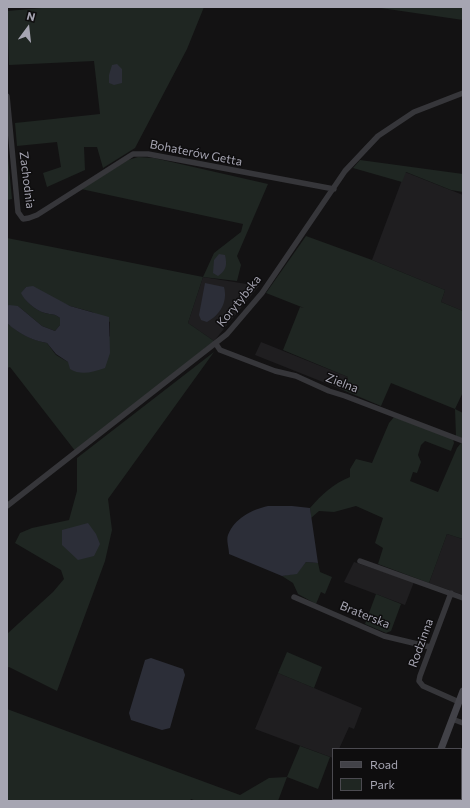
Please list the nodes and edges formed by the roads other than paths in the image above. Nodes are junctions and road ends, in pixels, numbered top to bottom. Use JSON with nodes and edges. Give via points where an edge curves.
{"nodes":[{"id":1,"x":463,"y":93,"type":"edge"},
{"id":2,"x":7,"y":96,"type":"edge"},
{"id":3,"x":334,"y":189,"type":"junction"},
{"id":4,"x":23,"y":219,"type":"joint"},
{"id":5,"x":216,"y":344,"type":"junction"},
{"id":6,"x":463,"y":441,"type":"edge"},
{"id":7,"x":7,"y":506,"type":"edge"},
{"id":8,"x":360,"y":561,"type":"dead end"},
{"id":9,"x":451,"y":593,"type":"junction"},
{"id":10,"x":294,"y":597,"type":"dead end"},
{"id":11,"x":463,"y":598,"type":"edge"},
{"id":12,"x":430,"y":647,"type":"junction"},
{"id":13,"x":463,"y":691,"type":"edge"},
{"id":14,"x":459,"y":702,"type":"junction"},
{"id":15,"x":452,"y":720,"type":"junction"},
{"id":16,"x":463,"y":723,"type":"edge"},
{"id":17,"x":441,"y":748,"type":"edge"}],
"edges":[{"from":1,"to":3,"type":"street","name":"Korytybska","via":[[414,112],[396,123],[361,153]]},
{"from":2,"to":4,"type":"street","name":"Zachodnia","via":[[18,212]]},
{"from":3,"to":4,"type":"street","name":"Bohaterów Getta","via":[[148,154],[133,154],[37,214]]},
{"from":3,"to":5,"type":"street","name":"Korytybska","via":[[262,293]]},
{"from":5,"to":6,"type":"street","name":"Zielna","via":[[220,350],[275,371],[296,376],[330,392]]},
{"from":5,"to":7,"type":"street","name":"Korytybska"},
{"from":8,"to":9,"type":"street"},
{"from":9,"to":11,"type":"street"},
{"from":9,"to":12,"type":"street","name":"Rodzinna"},
{"from":10,"to":12,"type":"street","name":"Braterska","via":[[384,636]]},
{"from":12,"to":14,"type":"street","name":"Rodzinna","via":[[420,681],[423,686]]},
{"from":13,"to":14,"type":"street"},
{"from":14,"to":15,"type":"street"},
{"from":15,"to":16,"type":"street"},
{"from":15,"to":17,"type":"street"}]}
